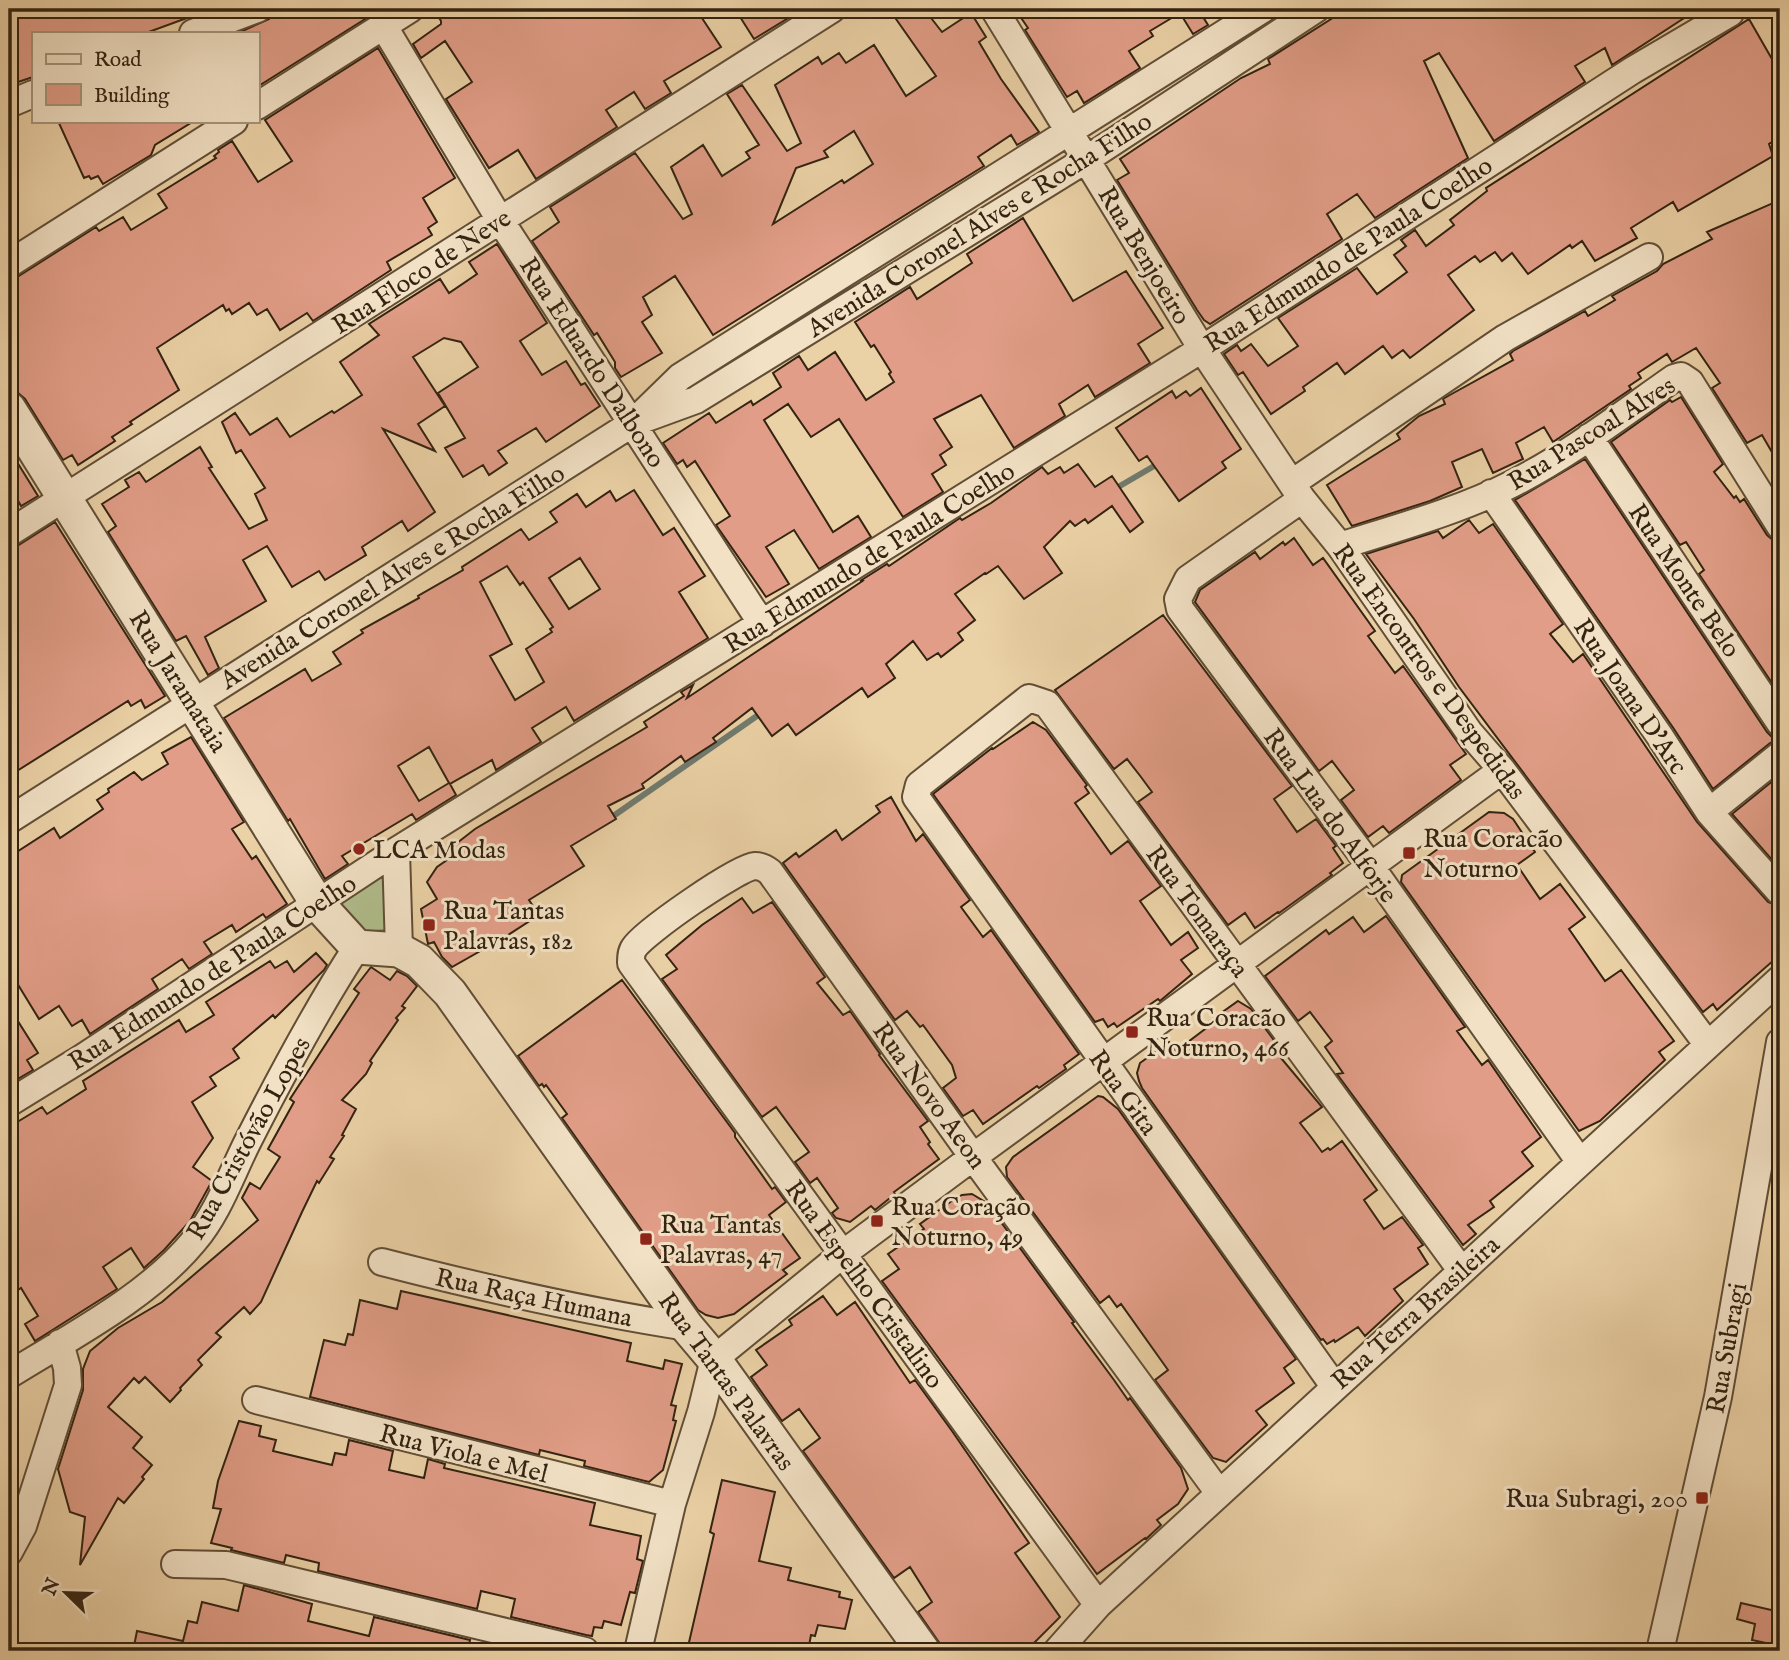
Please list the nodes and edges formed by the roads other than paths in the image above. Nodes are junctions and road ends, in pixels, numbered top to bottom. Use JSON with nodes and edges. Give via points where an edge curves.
{"nodes":[{"id":1,"x":257,"y":9,"type":"edge"},
{"id":2,"x":410,"y":9,"type":"edge"},
{"id":3,"x":832,"y":9,"type":"edge"},
{"id":4,"x":994,"y":9,"type":"edge"},
{"id":5,"x":1263,"y":9,"type":"edge"},
{"id":6,"x":1316,"y":9,"type":"edge"},
{"id":7,"x":1730,"y":13,"type":"dead end"},
{"id":8,"x":383,"y":25,"type":"junction"},
{"id":9,"x":196,"y":32,"type":"edge"},
{"id":10,"x":32,"y":94,"type":"edge"},
{"id":11,"x":9,"y":104,"type":"edge"},
{"id":12,"x":259,"y":105,"type":"edge"},
{"id":13,"x":232,"y":122,"type":"edge"},
{"id":14,"x":1069,"y":131,"type":"junction"},
{"id":15,"x":1087,"y":159,"type":"junction"},
{"id":16,"x":500,"y":220,"type":"junction"},
{"id":17,"x":1649,"y":257,"type":"dead end"},
{"id":18,"x":9,"y":264,"type":"edge"},
{"id":19,"x":1202,"y":349,"type":"junction"},
{"id":20,"x":9,"y":409,"type":"edge"},
{"id":21,"x":633,"y":423,"type":"junction"},
{"id":22,"x":1589,"y":438,"type":"junction"},
{"id":23,"x":1297,"y":491,"type":"junction"},
{"id":24,"x":1491,"y":493,"type":"junction"},
{"id":25,"x":65,"y":498,"type":"junction"},
{"id":26,"x":1780,"y":526,"type":"edge"},
{"id":27,"x":9,"y":533,"type":"edge"},
{"id":28,"x":1340,"y":546,"type":"junction"},
{"id":29,"x":762,"y":624,"type":"junction"},
{"id":30,"x":193,"y":703,"type":"junction"},
{"id":31,"x":1780,"y":723,"type":"edge"},
{"id":32,"x":1780,"y":755,"type":"edge"},
{"id":33,"x":1502,"y":770,"type":"junction"},
{"id":34,"x":916,"y":797,"type":"joint"},
{"id":35,"x":1709,"y":812,"type":"junction"},
{"id":36,"x":9,"y":820,"type":"edge"},
{"id":37,"x":396,"y":851,"type":"junction"},
{"id":38,"x":1371,"y":867,"type":"junction"},
{"id":39,"x":1780,"y":892,"type":"edge"},
{"id":40,"x":317,"y":903,"type":"junction"},
{"id":41,"x":357,"y":947,"type":"junction"},
{"id":42,"x":399,"y":950,"type":"junction"},
{"id":43,"x":631,"y":963,"type":"joint"},
{"id":44,"x":1237,"y":965,"type":"junction"},
{"id":45,"x":1780,"y":979,"type":"edge"},
{"id":46,"x":1780,"y":1042,"type":"edge"},
{"id":47,"x":1708,"y":1045,"type":"junction"},
{"id":48,"x":1102,"y":1062,"type":"junction"},
{"id":49,"x":9,"y":1103,"type":"edge"},
{"id":50,"x":973,"y":1157,"type":"junction"},
{"id":51,"x":1580,"y":1162,"type":"junction"},
{"id":52,"x":844,"y":1253,"type":"junction"},
{"id":53,"x":382,"y":1262,"type":"dead end"},
{"id":54,"x":1461,"y":1269,"type":"junction"},
{"id":55,"x":687,"y":1327,"type":"junction"},
{"id":56,"x":60,"y":1343,"type":"junction"},
{"id":57,"x":714,"y":1359,"type":"junction"},
{"id":58,"x":9,"y":1375,"type":"edge"},
{"id":59,"x":1334,"y":1386,"type":"junction"},
{"id":60,"x":256,"y":1400,"type":"dead end"},
{"id":61,"x":1219,"y":1493,"type":"junction"},
{"id":62,"x":672,"y":1504,"type":"junction"},
{"id":63,"x":9,"y":1552,"type":"edge"},
{"id":64,"x":175,"y":1564,"type":"dead end"},
{"id":65,"x":1098,"y":1605,"type":"junction"},
{"id":66,"x":585,"y":1651,"type":"edge"},
{"id":67,"x":638,"y":1651,"type":"edge"},
{"id":68,"x":923,"y":1651,"type":"edge"},
{"id":69,"x":1057,"y":1651,"type":"edge"},
{"id":70,"x":1660,"y":1651,"type":"edge"}],
"edges":[{"from":1,"to":9,"type":"street"},
{"from":2,"to":8,"type":"street"},
{"from":3,"to":16,"type":"street","name":"Rua Floco de Neve"},
{"from":4,"to":14,"type":"street","name":"Rua Benjoeiro"},
{"from":5,"to":14,"type":"street","name":"Avenida Coronel Alves e Rocha Filho"},
{"from":6,"to":15,"type":"street","name":"Avenida Coronel Alves e Rocha Filho"},
{"from":7,"to":19,"type":"street","name":"Rua Edmundo de Paula Coelho"},
{"from":8,"to":12,"type":"street"},
{"from":8,"to":16,"type":"street","name":"Rua Eduardo Dalbono"},
{"from":10,"to":11,"type":"street"},
{"from":13,"to":18,"type":"street"},
{"from":14,"to":15,"type":"street","name":"Rua Benjoeiro"},
{"from":14,"to":21,"type":"street","name":"Avenida Coronel Alves e Rocha Filho","via":[[680,377]]},
{"from":15,"to":19,"type":"street","name":"Rua Benjoeiro"},
{"from":15,"to":21,"type":"street","name":"Avenida Coronel Alves e Rocha Filho","via":[[696,400]]},
{"from":16,"to":21,"type":"street","name":"Rua Eduardo Dalbono"},
{"from":16,"to":25,"type":"street","name":"Rua Floco de Neve"},
{"from":17,"to":23,"type":"street","via":[[1505,338]]},
{"from":19,"to":23,"type":"street","name":"Rua Benjoeiro"},
{"from":19,"to":29,"type":"street","name":"Rua Edmundo de Paula Coelho"},
{"from":20,"to":25,"type":"street","name":"Rua Jaramataia"},
{"from":21,"to":29,"type":"street","name":"Rua Eduardo Dalbono"},
{"from":21,"to":30,"type":"street","name":"Avenida Coronel Alves e Rocha Filho"},
{"from":22,"to":24,"type":"street","name":"Rua Pascoal Alves"},
{"from":22,"to":26,"type":"street","name":"Rua Pascoal Alves","via":[[1674,378],[1684,377]]},
{"from":22,"to":31,"type":"street","name":"Rua Monte Belo"},
{"from":23,"to":28,"type":"street","name":"Rua Encontros e Despedidas"},
{"from":23,"to":38,"type":"street","name":"Rua Lua do Alforje","via":[[1188,579],[1178,599],[1180,609]]},
{"from":24,"to":28,"type":"street","name":"Rua Pascoal Alves"},
{"from":24,"to":35,"type":"street","name":"Rua Joana D'Arc"},
{"from":25,"to":27,"type":"street","name":"Rua Floco de Neve"},
{"from":25,"to":30,"type":"street","name":"Rua Jaramataia"},
{"from":28,"to":33,"type":"street","name":"Rua Encontros e Despedidas","via":[[1469,732]]},
{"from":29,"to":37,"type":"street","name":"Rua Edmundo de Paula Coelho"},
{"from":30,"to":36,"type":"street","name":"Avenida Coronel Alves e Rocha Filho"},
{"from":30,"to":40,"type":"street","name":"Rua Jaramataia"},
{"from":32,"to":35,"type":"street"},
{"from":33,"to":38,"type":"street"},
{"from":33,"to":47,"type":"street","name":"Rua Encontros e Despedidas"},
{"from":34,"to":44,"type":"street","name":"Rua Tomaraça","via":[[919,785],[1029,698],[1044,702]]},
{"from":34,"to":48,"type":"street","name":"Rua Gita"},
{"from":35,"to":39,"type":"street","name":"Rua Joana D'Arc"},
{"from":37,"to":40,"type":"street","name":"Rua Edmundo de Paula Coelho"},
{"from":37,"to":42,"type":"street"},
{"from":38,"to":44,"type":"street"},
{"from":38,"to":51,"type":"street","name":"Rua Lua do Alforje"},
{"from":40,"to":41,"type":"street","name":"Rua Jaramataia"},
{"from":40,"to":49,"type":"street","name":"Rua Edmundo de Paula Coelho"},
{"from":41,"to":42,"type":"street"},
{"from":41,"to":56,"type":"street","name":"Rua Cristóvão Lopes","via":[[293,1054],[196,1239],[146,1287]]},
{"from":42,"to":55,"type":"street","name":"Rua Tantas Palavras","via":[[418,961],[450,993]]},
{"from":43,"to":50,"type":"street","name":"Rua Novo Aeon","via":[[640,941],[716,884],[751,866],[765,867]]},
{"from":43,"to":52,"type":"street","name":"Rua Espelho Cristalino"},
{"from":44,"to":48,"type":"street"},
{"from":44,"to":54,"type":"street","name":"Rua Tomaraça"},
{"from":45,"to":47,"type":"street","name":"Rua Terra Brasileira"},
{"from":46,"to":70,"type":"street","name":"Rua Subragi","via":[[1718,1397]]},
{"from":47,"to":51,"type":"street","name":"Rua Terra Brasileira"},
{"from":48,"to":50,"type":"street"},
{"from":48,"to":59,"type":"street","name":"Rua Gita"},
{"from":50,"to":52,"type":"street"},
{"from":50,"to":61,"type":"street","name":"Rua Novo Aeon"},
{"from":51,"to":54,"type":"street","name":"Rua Terra Brasileira"},
{"from":52,"to":57,"type":"street"},
{"from":52,"to":65,"type":"street","name":"Rua Espelho Cristalino"},
{"from":53,"to":55,"type":"street","name":"Rua Raça Humana","via":[[505,1293]]},
{"from":54,"to":59,"type":"street","name":"Rua Terra Brasileira"},
{"from":55,"to":57,"type":"street","name":"Rua Tantas Palavras"},
{"from":56,"to":58,"type":"street","name":"Rua Cristóvão Lopes"},
{"from":56,"to":63,"type":"street","via":[[68,1385],[23,1526]]},
{"from":57,"to":62,"type":"street"},
{"from":57,"to":68,"type":"street","name":"Rua Tantas Palavras"},
{"from":59,"to":61,"type":"street","name":"Rua Terra Brasileira"},
{"from":60,"to":62,"type":"street","name":"Rua Viola e Mel"},
{"from":61,"to":65,"type":"street","name":"Rua Terra Brasileira"},
{"from":62,"to":67,"type":"street"},
{"from":64,"to":66,"type":"street","via":[[226,1565]]},
{"from":65,"to":69,"type":"street","name":"Rua Terra Brasileira"}]}
